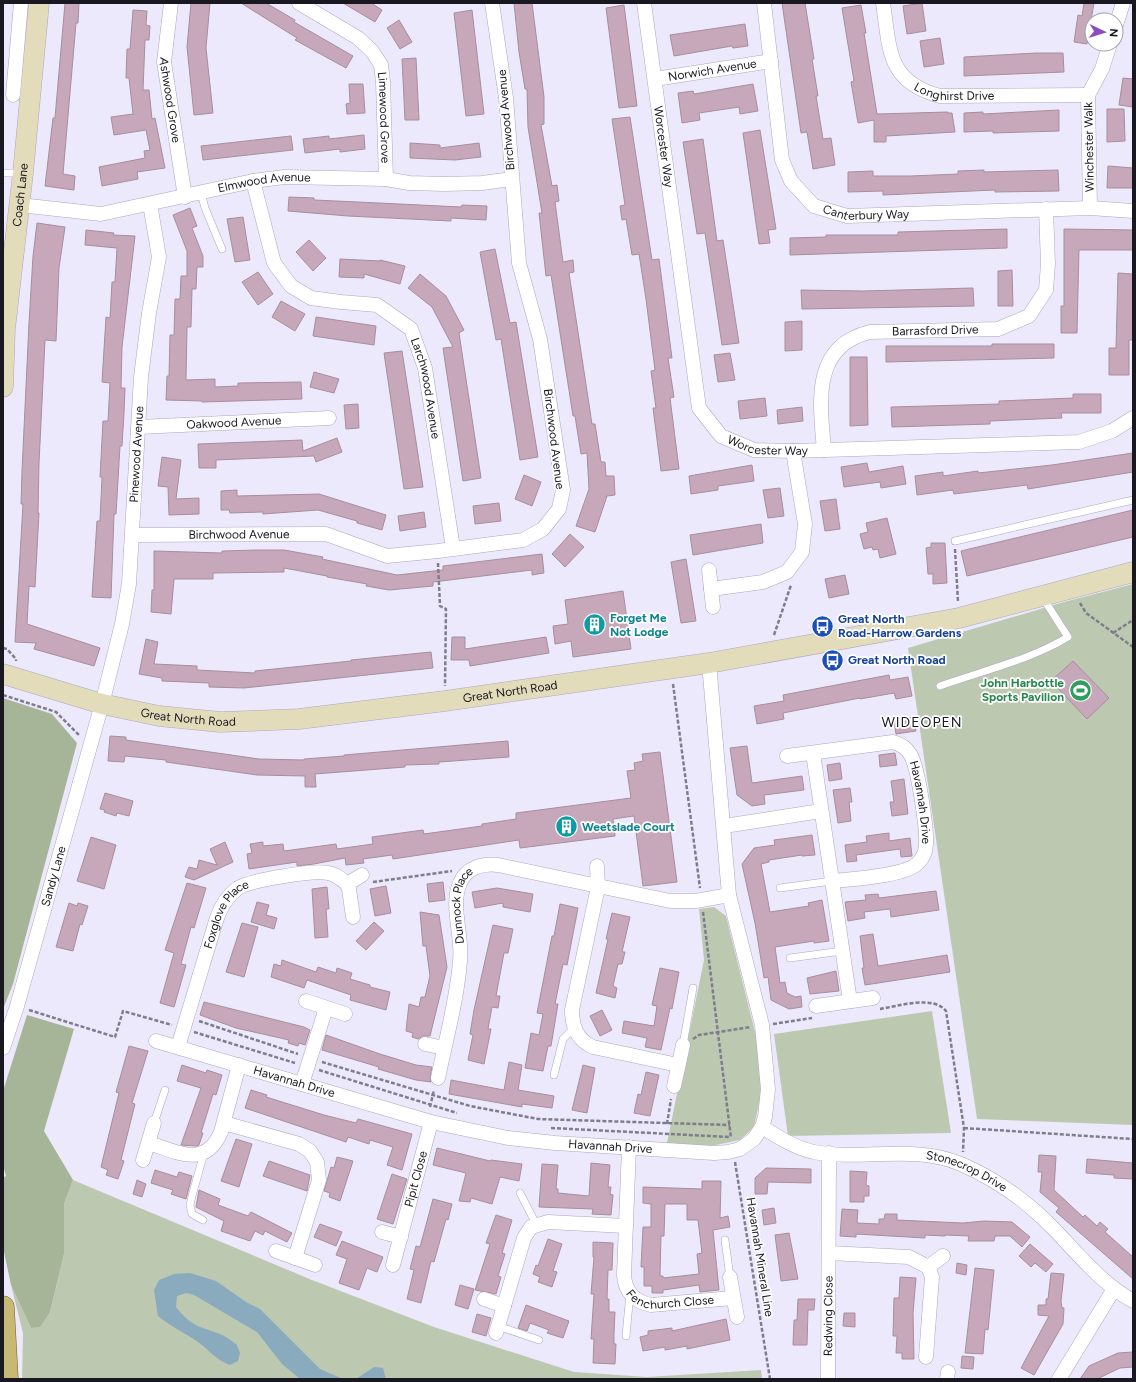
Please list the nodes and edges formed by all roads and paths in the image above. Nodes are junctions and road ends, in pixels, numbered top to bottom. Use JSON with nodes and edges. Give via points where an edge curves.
{"nodes":[{"id":1,"x":21,"y":3,"type":"edge"},
{"id":2,"x":39,"y":3,"type":"edge"},
{"id":3,"x":171,"y":3,"type":"edge"},
{"id":4,"x":299,"y":3,"type":"edge"},
{"id":5,"x":492,"y":3,"type":"edge"},
{"id":6,"x":644,"y":3,"type":"edge"},
{"id":7,"x":764,"y":3,"type":"edge"},
{"id":8,"x":883,"y":3,"type":"edge"},
{"id":9,"x":1107,"y":52,"type":"edge"},
{"id":10,"x":771,"y":60,"type":"junction"},
{"id":11,"x":9,"y":63,"type":"edge"},
{"id":12,"x":655,"y":80,"type":"junction"},
{"id":13,"x":13,"y":95,"type":"dead end"},
{"id":14,"x":1088,"y":95,"type":"junction"},
{"id":15,"x":3,"y":173,"type":"edge"},
{"id":16,"x":24,"y":173,"type":"junction"},
{"id":17,"x":386,"y":179,"type":"junction"},
{"id":18,"x":512,"y":179,"type":"junction"},
{"id":19,"x":253,"y":181,"type":"junction"},
{"id":20,"x":201,"y":193,"type":"junction"},
{"id":21,"x":185,"y":197,"type":"junction"},
{"id":22,"x":150,"y":204,"type":"junction"},
{"id":23,"x":20,"y":205,"type":"junction"},
{"id":24,"x":1090,"y":208,"type":"junction"},
{"id":25,"x":1046,"y":209,"type":"junction"},
{"id":26,"x":1133,"y":211,"type":"edge"},
{"id":27,"x":222,"y":249,"type":"dead end"},
{"id":28,"x":3,"y":386,"type":"edge"},
{"id":29,"x":329,"y":418,"type":"dead end"},
{"id":30,"x":1133,"y":418,"type":"edge"},
{"id":31,"x":139,"y":426,"type":"junction"},
{"id":32,"x":824,"y":450,"type":"junction"},
{"id":33,"x":793,"y":451,"type":"junction"},
{"id":34,"x":1133,"y":500,"type":"edge"},
{"id":35,"x":133,"y":535,"type":"junction"},
{"id":36,"x":954,"y":541,"type":"joint"},
{"id":37,"x":454,"y":548,"type":"junction"},
{"id":38,"x":438,"y":551,"type":"junction"},
{"id":39,"x":709,"y":570,"type":"dead end"},
{"id":40,"x":1133,"y":572,"type":"edge"},
{"id":41,"x":792,"y":580,"type":"dead end"},
{"id":42,"x":1073,"y":588,"type":"junction"},
{"id":43,"x":711,"y":589,"type":"junction"},
{"id":44,"x":1042,"y":596,"type":"junction"},
{"id":45,"x":712,"y":607,"type":"dead end"},
{"id":46,"x":959,"y":618,"type":"junction"},
{"id":47,"x":1133,"y":620,"type":"edge"},
{"id":48,"x":1113,"y":633,"type":"junction"},
{"id":49,"x":1133,"y":647,"type":"edge"},
{"id":50,"x":768,"y":651,"type":"junction"},
{"id":51,"x":709,"y":663,"type":"junction"},
{"id":52,"x":3,"y":674,"type":"edge"},
{"id":53,"x":940,"y":686,"type":"dead end"},
{"id":54,"x":3,"y":696,"type":"edge"},
{"id":55,"x":444,"y":701,"type":"junction"},
{"id":56,"x":102,"y":704,"type":"junction"},
{"id":57,"x":91,"y":743,"type":"junction"},
{"id":58,"x":813,"y":753,"type":"junction"},
{"id":59,"x":787,"y":756,"type":"dead end"},
{"id":60,"x":821,"y":811,"type":"junction"},
{"id":61,"x":724,"y":826,"type":"junction"},
{"id":62,"x":597,"y":866,"type":"dead end"},
{"id":63,"x":452,"y":870,"type":"dead end"},
{"id":64,"x":362,"y":875,"type":"joint"},
{"id":65,"x":832,"y":881,"type":"junction"},
{"id":66,"x":347,"y":884,"type":"junction"},
{"id":67,"x":598,"y":887,"type":"junction"},
{"id":68,"x":780,"y":888,"type":"dead end"},
{"id":69,"x":729,"y":895,"type":"junction"},
{"id":70,"x":353,"y":917,"type":"dead end"},
{"id":71,"x":842,"y":951,"type":"junction"},
{"id":72,"x":790,"y":958,"type":"dead end"},
{"id":73,"x":693,"y":988,"type":"dead end"},
{"id":74,"x":306,"y":1001,"type":"dead end"},
{"id":75,"x":850,"y":1001,"type":"junction"},
{"id":76,"x":872,"y":1004,"type":"joint"},
{"id":77,"x":17,"y":1006,"type":"junction"},
{"id":78,"x":326,"y":1008,"type":"junction"},
{"id":79,"x":817,"y":1012,"type":"joint"},
{"id":80,"x":345,"y":1014,"type":"dead end"},
{"id":81,"x":185,"y":1023,"type":"junction"},
{"id":82,"x":762,"y":1025,"type":"junction"},
{"id":83,"x":574,"y":1028,"type":"junction"},
{"id":84,"x":156,"y":1041,"type":"dead end"},
{"id":85,"x":425,"y":1044,"type":"dead end"},
{"id":86,"x":683,"y":1045,"type":"junction"},
{"id":87,"x":178,"y":1047,"type":"junction"},
{"id":88,"x":3,"y":1048,"type":"edge"},
{"id":89,"x":444,"y":1048,"type":"junction"},
{"id":90,"x":308,"y":1062,"type":"junction"},
{"id":91,"x":239,"y":1065,"type":"junction"},
{"id":92,"x":678,"y":1065,"type":"junction"},
{"id":93,"x":554,"y":1076,"type":"dead end"},
{"id":94,"x":438,"y":1078,"type":"joint"},
{"id":95,"x":302,"y":1084,"type":"junction"},
{"id":96,"x":674,"y":1086,"type":"joint"},
{"id":97,"x":165,"y":1090,"type":"dead end"},
{"id":98,"x":433,"y":1096,"type":"junction"},
{"id":99,"x":430,"y":1106,"type":"junction"},
{"id":100,"x":460,"y":1113,"type":"dead end"},
{"id":101,"x":429,"y":1121,"type":"junction"},
{"id":102,"x":154,"y":1123,"type":"joint"},
{"id":103,"x":224,"y":1123,"type":"junction"},
{"id":104,"x":667,"y":1124,"type":"junction"},
{"id":105,"x":730,"y":1125,"type":"dead end"},
{"id":106,"x":543,"y":1127,"type":"dead end"},
{"id":107,"x":762,"y":1127,"type":"junction"},
{"id":108,"x":964,"y":1128,"type":"junction"},
{"id":109,"x":1133,"y":1139,"type":"edge"},
{"id":110,"x":149,"y":1143,"type":"junction"},
{"id":111,"x":732,"y":1144,"type":"junction"},
{"id":112,"x":629,"y":1147,"type":"junction"},
{"id":113,"x":204,"y":1153,"type":"junction"},
{"id":114,"x":829,"y":1153,"type":"junction"},
{"id":115,"x":144,"y":1160,"type":"dead end"},
{"id":116,"x":959,"y":1163,"type":"junction"},
{"id":117,"x":520,"y":1193,"type":"dead end"},
{"id":118,"x":203,"y":1220,"type":"dead end"},
{"id":119,"x":536,"y":1224,"type":"junction"},
{"id":120,"x":626,"y":1226,"type":"junction"},
{"id":121,"x":382,"y":1232,"type":"dead end"},
{"id":122,"x":401,"y":1237,"type":"junction"},
{"id":123,"x":725,"y":1240,"type":"dead end"},
{"id":124,"x":276,"y":1251,"type":"dead end"},
{"id":125,"x":829,"y":1253,"type":"junction"},
{"id":126,"x":943,"y":1256,"type":"dead end"},
{"id":127,"x":295,"y":1258,"type":"junction"},
{"id":128,"x":315,"y":1265,"type":"dead end"},
{"id":129,"x":393,"y":1265,"type":"dead end"},
{"id":130,"x":928,"y":1267,"type":"junction"},
{"id":131,"x":730,"y":1277,"type":"joint"},
{"id":132,"x":1114,"y":1289,"type":"junction"},
{"id":133,"x":630,"y":1293,"type":"junction"},
{"id":134,"x":733,"y":1298,"type":"junction"},
{"id":135,"x":484,"y":1299,"type":"dead end"},
{"id":136,"x":1133,"y":1301,"type":"edge"},
{"id":137,"x":504,"y":1306,"type":"junction"},
{"id":138,"x":3,"y":1307,"type":"edge"},
{"id":139,"x":737,"y":1317,"type":"dead end"},
{"id":140,"x":497,"y":1329,"type":"joint"},
{"id":141,"x":626,"y":1336,"type":"dead end"},
{"id":142,"x":539,"y":1340,"type":"dead end"},
{"id":143,"x":926,"y":1357,"type":"dead end"},
{"id":144,"x":7,"y":1379,"type":"edge"},
{"id":145,"x":770,"y":1379,"type":"edge"},
{"id":146,"x":828,"y":1379,"type":"edge"},
{"id":147,"x":1059,"y":1379,"type":"edge"}],
"edges":[{"from":1,"to":11,"type":"street"},
{"from":2,"to":16,"type":"main road","name":"Coach Lane"},
{"from":3,"to":21,"type":"street","name":"Ashwood Grove","via":[[164,62]]},
{"from":4,"to":17,"type":"street","name":"Limewood Grove","via":[[358,38],[372,51],[380,66],[383,82]]},
{"from":5,"to":18,"type":"street","name":"Birchwood Avenue","via":[[506,98]]},
{"from":6,"to":12,"type":"street","name":"Worcester Way"},
{"from":7,"to":10,"type":"street","name":"Canterbury Way"},
{"from":8,"to":14,"type":"street","name":"Longhirst Drive","via":[[889,45],[896,68],[908,82],[923,91],[940,96]]},
{"from":9,"to":14,"type":"street","name":"Winchester Walk"},
{"from":10,"to":12,"type":"street","name":"Norwich Avenue"},
{"from":10,"to":25,"type":"street","name":"Canterbury Way","via":[[782,160],[791,181],[814,206],[847,216]]},
{"from":11,"to":13,"type":"street"},
{"from":12,"to":33,"type":"street","name":"Worcester Way","via":[[699,408],[721,436],[754,450]]},
{"from":14,"to":24,"type":"street","name":"Winchester Walk"},
{"from":15,"to":16,"type":"lane"},
{"from":16,"to":23,"type":"main road","name":"Coach Lane"},
{"from":17,"to":18,"type":"street","name":"Elmwood Avenue","via":[[409,183],[444,184]]},
{"from":17,"to":19,"type":"street","name":"Elmwood Avenue","via":[[284,177]]},
{"from":18,"to":37,"type":"street","name":"Birchwood Avenue","via":[[520,263],[540,339],[563,490],[559,509],[543,529],[523,540]]},
{"from":19,"to":20,"type":"street","name":"Elmwood Avenue"},
{"from":19,"to":37,"type":"street","name":"Larchwood Avenue","via":[[274,263],[291,286],[311,298],[377,304],[411,329],[425,368]]},
{"from":20,"to":21,"type":"street","name":"Elmwood Avenue"},
{"from":20,"to":27,"type":"lane"},
{"from":21,"to":22,"type":"street","name":"Elmwood Avenue"},
{"from":22,"to":23,"type":"street","name":"Elmwood Avenue","via":[[101,214]]},
{"from":22,"to":31,"type":"street","name":"Pinewood Avenue","via":[[159,257],[141,377]]},
{"from":23,"to":28,"type":"main road","name":"Coach Lane","via":[[6,328]]},
{"from":24,"to":25,"type":"street","name":"Canterbury Way"},
{"from":24,"to":26,"type":"street","name":"Canterbury Way"},
{"from":25,"to":32,"type":"street","name":"Barrasford Drive","via":[[1046,290],[1029,316],[998,329],[870,332],[855,336],[838,348],[824,372],[820,403]]},
{"from":29,"to":31,"type":"street","name":"Oakwood Avenue"},
{"from":30,"to":32,"type":"street","name":"Worcester Way","via":[[1112,431],[1079,442]]},
{"from":31,"to":35,"type":"street","name":"Pinewood Avenue"},
{"from":32,"to":33,"type":"street","name":"Worcester Way"},
{"from":33,"to":43,"type":"street","via":[[804,524],[802,552],[787,572],[763,582]]},
{"from":34,"to":36,"type":"lane"},
{"from":35,"to":38,"type":"street","name":"Birchwood Avenue","via":[[326,534],[387,556]]},
{"from":35,"to":56,"type":"street","name":"Pinewood Avenue","via":[[129,584],[122,624]]},
{"from":36,"to":46,"type":"path"},
{"from":37,"to":38,"type":"street","name":"Birchwood Avenue"},
{"from":38,"to":55,"type":"path","via":[[440,606],[446,609]]},
{"from":39,"to":43,"type":"street"},
{"from":40,"to":42,"type":"main road","name":"Great North Road"},
{"from":41,"to":50,"type":"path"},
{"from":42,"to":44,"type":"main road","name":"Great North Road"},
{"from":42,"to":48,"type":"path","via":[[1086,614]]},
{"from":43,"to":45,"type":"street"},
{"from":44,"to":46,"type":"main road","name":"Great North Road"},
{"from":44,"to":53,"type":"lane","via":[[1068,637],[1026,656]]},
{"from":46,"to":50,"type":"main road","name":"Great North Road"},
{"from":47,"to":48,"type":"path"},
{"from":48,"to":49,"type":"path"},
{"from":50,"to":51,"type":"main road","name":"Great North Road"},
{"from":51,"to":55,"type":"main road","name":"Great North Road"},
{"from":51,"to":61,"type":"street","name":"Havannah Drive"},
{"from":52,"to":56,"type":"main road","name":"Great North Road"},
{"from":54,"to":57,"type":"path","via":[[56,712],[82,738]]},
{"from":55,"to":56,"type":"main road","name":"Great North Road","via":[[298,719],[220,722],[159,716]]},
{"from":56,"to":57,"type":"street","name":"Sandy Lane"},
{"from":57,"to":77,"type":"street","name":"Sandy Lane"},
{"from":58,"to":59,"type":"street","name":"Havannah Drive"},
{"from":58,"to":60,"type":"street"},
{"from":58,"to":65,"type":"street","name":"Havannah Drive","via":[[893,742],[900,744],[910,753],[917,775],[926,837],[925,852],[918,863],[900,872]]},
{"from":60,"to":61,"type":"street"},
{"from":60,"to":65,"type":"street"},
{"from":61,"to":69,"type":"street","name":"Havannah Drive"},
{"from":62,"to":67,"type":"street"},
{"from":63,"to":64,"type":"path","via":[[373,882]]},
{"from":64,"to":66,"type":"street"},
{"from":65,"to":68,"type":"lane"},
{"from":65,"to":71,"type":"street"},
{"from":66,"to":70,"type":"street"},
{"from":66,"to":81,"type":"street","name":"Foxglove Place","via":[[331,873],[318,872],[252,882],[230,895],[218,915]]},
{"from":67,"to":69,"type":"street","name":"Dunnock Place","via":[[670,901],[696,901]]},
{"from":67,"to":83,"type":"street","via":[[572,1010]]},
{"from":67,"to":89,"type":"street","name":"Dunnock Place","via":[[492,864],[475,867],[466,874],[460,882],[456,897],[460,960],[455,999]]},
{"from":69,"to":82,"type":"street","name":"Havannah Drive"},
{"from":71,"to":72,"type":"lane"},
{"from":71,"to":75,"type":"street"},
{"from":73,"to":86,"type":"lane"},
{"from":74,"to":78,"type":"street"},
{"from":75,"to":76,"type":"street"},
{"from":75,"to":79,"type":"street"},
{"from":76,"to":108,"type":"path","via":[[927,1002],[943,1007],[948,1016]]},
{"from":77,"to":81,"type":"path","via":[[115,1037],[123,1011]]},
{"from":77,"to":88,"type":"street","name":"Sandy Lane"},
{"from":78,"to":80,"type":"street"},
{"from":78,"to":90,"type":"street"},
{"from":79,"to":82,"type":"path"},
{"from":81,"to":87,"type":"street","name":"Foxglove Place"},
{"from":81,"to":90,"type":"path"},
{"from":81,"to":90,"type":"path"},
{"from":82,"to":86,"type":"path","via":[[699,1035]]},
{"from":82,"to":107,"type":"street","name":"Havannah Drive","via":[[768,1089]]},
{"from":83,"to":92,"type":"street","via":[[585,1043],[593,1047]]},
{"from":83,"to":93,"type":"lane","via":[[563,1039]]},
{"from":84,"to":87,"type":"street","name":"Havannah Drive"},
{"from":85,"to":89,"type":"street"},
{"from":86,"to":92,"type":"street"},
{"from":87,"to":91,"type":"street","name":"Havannah Drive"},
{"from":89,"to":94,"type":"street","name":"Dunnock Place"},
{"from":90,"to":95,"type":"street"},
{"from":90,"to":98,"type":"path"},
{"from":90,"to":99,"type":"path"},
{"from":91,"to":95,"type":"street","name":"Havannah Drive"},
{"from":91,"to":103,"type":"street"},
{"from":92,"to":96,"type":"street"},
{"from":94,"to":98,"type":"path"},
{"from":95,"to":101,"type":"street","name":"Havannah Drive"},
{"from":96,"to":104,"type":"path"},
{"from":97,"to":102,"type":"lane"},
{"from":98,"to":99,"type":"path"},
{"from":98,"to":104,"type":"path","via":[[538,1119]]},
{"from":99,"to":100,"type":"path"},
{"from":99,"to":101,"type":"path"},
{"from":101,"to":112,"type":"street","name":"Havannah Drive","via":[[508,1138]]},
{"from":101,"to":122,"type":"street","name":"Pipit Close"},
{"from":102,"to":110,"type":"street"},
{"from":103,"to":113,"type":"street","via":[[216,1143]]},
{"from":103,"to":127,"type":"street","via":[[299,1144],[310,1151],[317,1162],[319,1180]]},
{"from":104,"to":105,"type":"path"},
{"from":106,"to":111,"type":"path"},
{"from":107,"to":111,"type":"street","name":"Havannah Drive","via":[[754,1139]]},
{"from":107,"to":114,"type":"street","name":"Stonecrop Drive","via":[[802,1148]]},
{"from":108,"to":109,"type":"path"},
{"from":108,"to":116,"type":"path","via":[[963,1155]]},
{"from":110,"to":113,"type":"street","via":[[188,1155]]},
{"from":110,"to":115,"type":"street"},
{"from":111,"to":112,"type":"street","name":"Havannah Drive","via":[[714,1153]]},
{"from":111,"to":145,"type":"path","name":"Havannah Mineral Line"},
{"from":112,"to":120,"type":"street","name":"Fenchurch Close"},
{"from":113,"to":118,"type":"lane","via":[[190,1205],[192,1214]]},
{"from":114,"to":116,"type":"street","name":"Stonecrop Drive","via":[[909,1154]]},
{"from":114,"to":125,"type":"street","name":"Redwing Close"},
{"from":116,"to":132,"type":"street","name":"Stonecrop Drive","via":[[994,1181],[1035,1211]]},
{"from":117,"to":119,"type":"lane"},
{"from":119,"to":120,"type":"street","via":[[548,1222]]},
{"from":119,"to":137,"type":"street","via":[[526,1232]]},
{"from":120,"to":133,"type":"street","name":"Fenchurch Close","via":[[624,1275]]},
{"from":121,"to":122,"type":"street"},
{"from":122,"to":129,"type":"street","name":"Pipit Close"},
{"from":123,"to":131,"type":"lane"},
{"from":124,"to":127,"type":"street"},
{"from":125,"to":130,"type":"street","via":[[909,1257]]},
{"from":125,"to":146,"type":"street","name":"Redwing Close"},
{"from":126,"to":130,"type":"street"},
{"from":127,"to":128,"type":"street"},
{"from":130,"to":143,"type":"street","via":[[932,1277]]},
{"from":131,"to":134,"type":"street","name":"Fenchurch Close"},
{"from":132,"to":136,"type":"street","name":"Stonecrop Drive"},
{"from":132,"to":147,"type":"street"},
{"from":133,"to":134,"type":"street","name":"Fenchurch Close","via":[[639,1302],[651,1305]]},
{"from":133,"to":141,"type":"lane"},
{"from":134,"to":139,"type":"street","name":"Fenchurch Close"},
{"from":135,"to":137,"type":"street"},
{"from":137,"to":140,"type":"street"},
{"from":138,"to":144,"type":"main road"},
{"from":140,"to":142,"type":"lane"}]}
